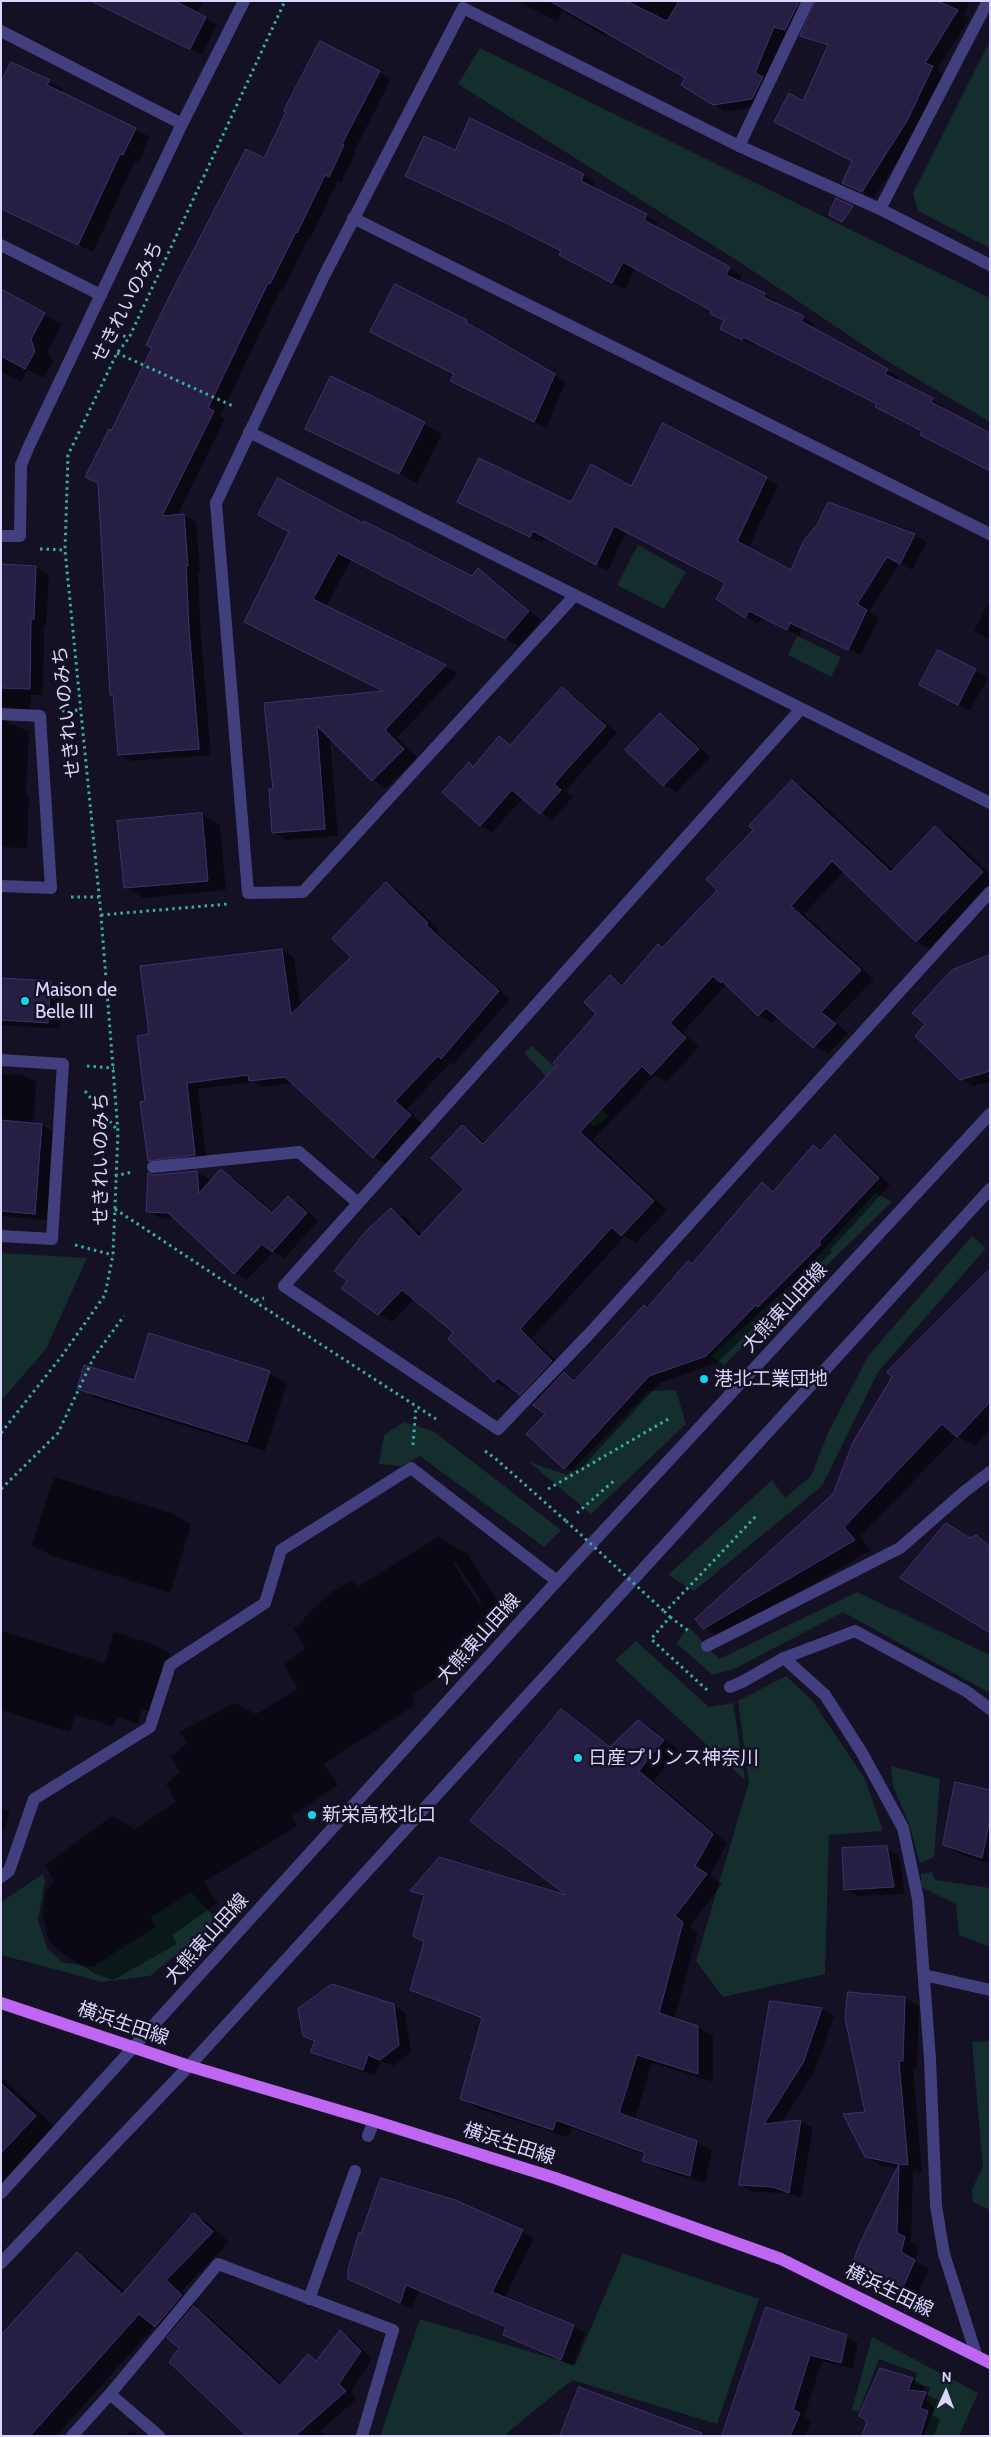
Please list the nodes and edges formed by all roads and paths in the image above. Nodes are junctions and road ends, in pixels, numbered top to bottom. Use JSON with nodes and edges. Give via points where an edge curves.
{"nodes":[{"id":1,"x":244,"y":1,"type":"edge"},
{"id":2,"x":285,"y":1,"type":"edge"},
{"id":3,"x":808,"y":1,"type":"edge"},
{"id":4,"x":988,"y":1,"type":"edge"},
{"id":5,"x":1,"y":31,"type":"edge"},
{"id":6,"x":182,"y":124,"type":"junction"},
{"id":7,"x":739,"y":146,"type":"junction"},
{"id":8,"x":880,"y":209,"type":"junction"},
{"id":9,"x":353,"y":218,"type":"junction"},
{"id":10,"x":1,"y":245,"type":"edge"},
{"id":11,"x":990,"y":265,"type":"edge"},
{"id":12,"x":101,"y":295,"type":"junction"},
{"id":13,"x":117,"y":354,"type":"junction"},
{"id":14,"x":256,"y":416,"type":"junction"},
{"id":15,"x":249,"y":432,"type":"junction"},
{"id":16,"x":990,"y":534,"type":"edge"},
{"id":17,"x":1,"y":536,"type":"edge"},
{"id":18,"x":576,"y":595,"type":"junction"},
{"id":19,"x":800,"y":710,"type":"junction"},
{"id":20,"x":1,"y":714,"type":"edge"},
{"id":21,"x":990,"y":803,"type":"edge"},
{"id":22,"x":1,"y":886,"type":"edge"},
{"id":23,"x":990,"y":892,"type":"edge"},
{"id":24,"x":248,"y":893,"type":"junction"},
{"id":25,"x":101,"y":915,"type":"junction"},
{"id":26,"x":1,"y":1060,"type":"edge"},
{"id":27,"x":63,"y":1064,"type":"junction"},
{"id":28,"x":990,"y":1114,"type":"edge"},
{"id":29,"x":118,"y":1132,"type":"junction"},
{"id":30,"x":154,"y":1168,"type":"dead end"},
{"id":31,"x":990,"y":1189,"type":"edge"},
{"id":32,"x":358,"y":1203,"type":"junction"},
{"id":33,"x":115,"y":1209,"type":"junction"},
{"id":34,"x":1,"y":1236,"type":"edge"},
{"id":35,"x":52,"y":1239,"type":"junction"},
{"id":36,"x":114,"y":1255,"type":"junction"},
{"id":37,"x":284,"y":1286,"type":"junction"},
{"id":38,"x":254,"y":1301,"type":"junction"},
{"id":39,"x":124,"y":1316,"type":"dead end"},
{"id":40,"x":416,"y":1406,"type":"junction"},
{"id":41,"x":670,"y":1418,"type":"dead end"},
{"id":42,"x":440,"y":1422,"type":"dead end"},
{"id":43,"x":1,"y":1433,"type":"edge"},
{"id":44,"x":480,"y":1448,"type":"dead end"},
{"id":45,"x":411,"y":1468,"type":"junction"},
{"id":46,"x":990,"y":1472,"type":"edge"},
{"id":47,"x":622,"y":1474,"type":"dead end"},
{"id":48,"x":1,"y":1489,"type":"edge"},
{"id":49,"x":548,"y":1489,"type":"dead end"},
{"id":50,"x":577,"y":1513,"type":"dead end"},
{"id":51,"x":757,"y":1516,"type":"dead end"},
{"id":52,"x":557,"y":1581,"type":"junction"},
{"id":53,"x":665,"y":1612,"type":"junction"},
{"id":54,"x":707,"y":1646,"type":"dead end"},
{"id":55,"x":784,"y":1658,"type":"junction"},
{"id":56,"x":730,"y":1687,"type":"joint"},
{"id":57,"x":990,"y":1708,"type":"edge"},
{"id":58,"x":1,"y":1877,"type":"edge"},
{"id":59,"x":924,"y":1975,"type":"junction"},
{"id":60,"x":990,"y":1990,"type":"edge"},
{"id":61,"x":1,"y":2003,"type":"edge"},
{"id":62,"x":134,"y":2047,"type":"junction"},
{"id":63,"x":189,"y":2066,"type":"junction"},
{"id":64,"x":374,"y":2120,"type":"junction"},
{"id":65,"x":368,"y":2136,"type":"dead end"},
{"id":66,"x":355,"y":2171,"type":"dead end"},
{"id":67,"x":1,"y":2193,"type":"edge"},
{"id":68,"x":1,"y":2263,"type":"edge"},
{"id":69,"x":309,"y":2299,"type":"junction"},
{"id":70,"x":976,"y":2354,"type":"junction"},
{"id":71,"x":990,"y":2363,"type":"edge"},
{"id":72,"x":110,"y":2394,"type":"junction"},
{"id":73,"x":72,"y":2436,"type":"edge"},
{"id":74,"x":159,"y":2436,"type":"edge"},
{"id":75,"x":362,"y":2436,"type":"edge"}],
"edges":[{"from":1,"to":6,"type":"street"},
{"from":2,"to":13,"type":"path","name":"せきれいのみち","via":[[129,338]]},
{"from":3,"to":7,"type":"street"},
{"from":4,"to":8,"type":"street"},
{"from":5,"to":6,"type":"street"},
{"from":6,"to":12,"type":"street"},
{"from":7,"to":8,"type":"street"},
{"from":7,"to":9,"type":"street","via":[[463,8]]},
{"from":8,"to":11,"type":"street"},
{"from":9,"to":14,"type":"street"},
{"from":9,"to":16,"type":"street"},
{"from":10,"to":12,"type":"street"},
{"from":12,"to":17,"type":"street","via":[[22,465],[20,536]]},
{"from":13,"to":14,"type":"path"},
{"from":13,"to":25,"type":"path","name":"せきれいのみち","via":[[68,455],[65,550]]},
{"from":14,"to":15,"type":"street"},
{"from":15,"to":18,"type":"street"},
{"from":15,"to":24,"type":"street","via":[[216,503]]},
{"from":18,"to":19,"type":"street"},
{"from":18,"to":24,"type":"street","via":[[303,892]]},
{"from":19,"to":21,"type":"street"},
{"from":19,"to":32,"type":"street"},
{"from":20,"to":22,"type":"street","via":[[40,716],[51,888]]},
{"from":23,"to":37,"type":"street","via":[[590,1333],[498,1429]]},
{"from":24,"to":25,"type":"path","via":[[229,904]]},
{"from":25,"to":29,"type":"path","name":"せきれいのみち"},
{"from":26,"to":27,"type":"street"},
{"from":27,"to":29,"type":"path"},
{"from":27,"to":35,"type":"street"},
{"from":28,"to":52,"type":"street","name":"大熊東山田線"},
{"from":29,"to":33,"type":"path","name":"せきれいのみち"},
{"from":30,"to":32,"type":"street","via":[[299,1152]]},
{"from":31,"to":63,"type":"street"},
{"from":32,"to":37,"type":"street"},
{"from":33,"to":36,"type":"path","name":"せきれいのみち"},
{"from":33,"to":38,"type":"path"},
{"from":34,"to":35,"type":"street"},
{"from":35,"to":36,"type":"path"},
{"from":36,"to":43,"type":"path","name":"せきれいのみち","via":[[105,1294],[62,1357]]},
{"from":37,"to":38,"type":"path"},
{"from":38,"to":40,"type":"path"},
{"from":39,"to":48,"type":"path","via":[[94,1357],[58,1433]]},
{"from":40,"to":42,"type":"path"},
{"from":40,"to":45,"type":"path"},
{"from":41,"to":49,"type":"path"},
{"from":44,"to":53,"type":"path","bridge":true},
{"from":45,"to":52,"type":"street"},
{"from":45,"to":58,"type":"street","via":[[281,1550],[265,1603],[170,1665],[150,1727],[34,1799],[9,1871]]},
{"from":46,"to":54,"type":"street","via":[[900,1548]]},
{"from":47,"to":50,"type":"path"},
{"from":51,"to":53,"type":"path"},
{"from":52,"to":62,"type":"street","name":"大熊東山田線"},
{"from":53,"to":56,"type":"path","via":[[670,1617],[651,1639],[711,1694]]},
{"from":55,"to":56,"type":"street"},
{"from":55,"to":57,"type":"street","via":[[854,1631],[966,1691]]},
{"from":55,"to":59,"type":"street","via":[[825,1695],[862,1753],[903,1828],[918,1899]]},
{"from":59,"to":60,"type":"street"},
{"from":59,"to":70,"type":"street","via":[[936,2206],[944,2254]]},
{"from":61,"to":62,"type":"main road","name":"横浜生田線"},
{"from":62,"to":63,"type":"main road","name":"横浜生田線"},
{"from":62,"to":67,"type":"street","name":"大熊東山田線"},
{"from":63,"to":64,"type":"main road","name":"横浜生田線"},
{"from":63,"to":68,"type":"street"},
{"from":64,"to":65,"type":"street"},
{"from":64,"to":70,"type":"main road","name":"横浜生田線","via":[[555,2178],[781,2259]]},
{"from":66,"to":69,"type":"street"},
{"from":69,"to":72,"type":"street","via":[[218,2264]]},
{"from":69,"to":75,"type":"street","via":[[392,2330]]},
{"from":70,"to":71,"type":"main road","name":"横浜生田線"},
{"from":72,"to":73,"type":"street"},
{"from":72,"to":74,"type":"street"}]}
